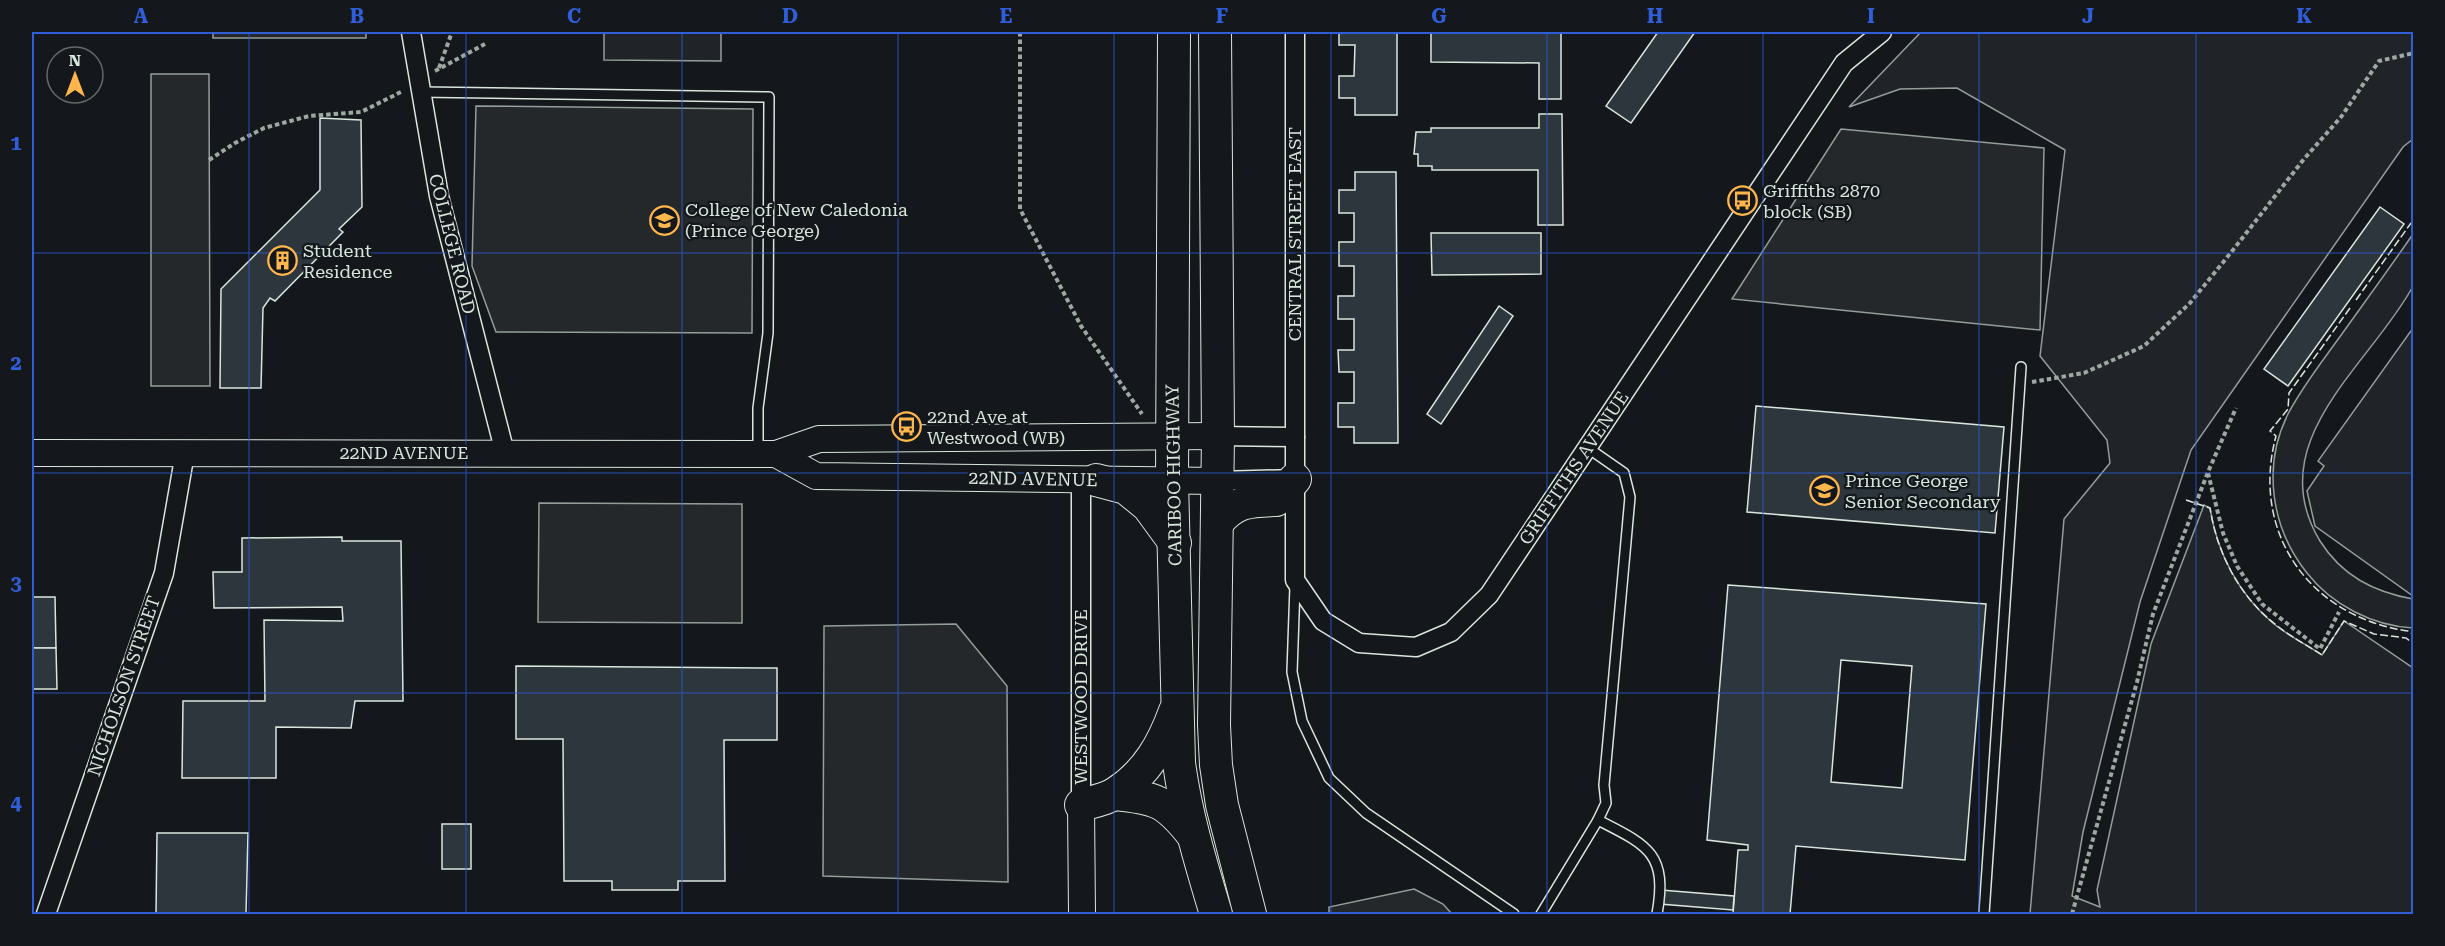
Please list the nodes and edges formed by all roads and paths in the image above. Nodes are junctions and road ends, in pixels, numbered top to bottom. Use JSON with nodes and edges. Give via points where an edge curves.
{"nodes":[{"id":1,"x":411,"y":32,"type":"edge"},
{"id":2,"x":452,"y":32,"type":"edge"},
{"id":3,"x":1020,"y":32,"type":"edge"},
{"id":4,"x":1174,"y":32,"type":"edge"},
{"id":5,"x":1215,"y":32,"type":"edge"},
{"id":6,"x":1295,"y":32,"type":"edge"},
{"id":7,"x":1882,"y":32,"type":"edge"},
{"id":8,"x":485,"y":44,"type":"dead end"},
{"id":9,"x":2414,"y":53,"type":"edge"},
{"id":10,"x":439,"y":68,"type":"junction"},
{"id":11,"x":419,"y":87,"type":"junction"},
{"id":12,"x":209,"y":160,"type":"dead end"},
{"id":13,"x":2021,"y":367,"type":"dead end"},
{"id":14,"x":2019,"y":384,"type":"junction"},
{"id":15,"x":2236,"y":408,"type":"dead end"},
{"id":16,"x":1173,"y":436,"type":"junction"},
{"id":17,"x":1218,"y":436,"type":"junction"},
{"id":18,"x":1295,"y":437,"type":"junction"},
{"id":19,"x":1588,"y":448,"type":"junction"},
{"id":20,"x":32,"y":453,"type":"edge"},
{"id":21,"x":185,"y":453,"type":"junction"},
{"id":22,"x":505,"y":453,"type":"junction"},
{"id":23,"x":767,"y":454,"type":"junction"},
{"id":24,"x":2208,"y":472,"type":"junction"},
{"id":25,"x":1295,"y":479,"type":"junction"},
{"id":26,"x":1088,"y":480,"type":"junction"},
{"id":27,"x":1172,"y":480,"type":"junction"},
{"id":28,"x":1217,"y":480,"type":"junction"},
{"id":29,"x":1217,"y":523,"type":"junction"},
{"id":30,"x":1175,"y":543,"type":"junction"},
{"id":31,"x":1295,"y":580,"type":"junction"},
{"id":32,"x":2339,"y":612,"type":"dead end"},
{"id":33,"x":1178,"y":704,"type":"junction"},
{"id":34,"x":1115,"y":794,"type":"junction"},
{"id":35,"x":1081,"y":806,"type":"junction"},
{"id":36,"x":1598,"y":820,"type":"junction"},
{"id":37,"x":1192,"y":834,"type":"junction"},
{"id":38,"x":46,"y":915,"type":"edge"},
{"id":39,"x":1082,"y":915,"type":"edge"},
{"id":40,"x":1216,"y":915,"type":"edge"},
{"id":41,"x":1250,"y":915,"type":"edge"},
{"id":42,"x":1514,"y":915,"type":"edge"},
{"id":43,"x":1540,"y":915,"type":"edge"},
{"id":44,"x":1658,"y":915,"type":"edge"},
{"id":45,"x":1984,"y":915,"type":"edge"},
{"id":46,"x":2072,"y":915,"type":"edge"}],
"edges":[{"from":1,"to":11,"type":"street","name":"COLLEGE ROAD"},
{"from":2,"to":10,"type":"path"},
{"from":3,"to":16,"type":"path","via":[[1020,209],[1081,326],[1141,413]]},
{"from":4,"to":16,"type":"highway","name":"CARIBOO HIGHWAY"},
{"from":5,"to":17,"type":"highway"},
{"from":6,"to":18,"type":"street","name":"CENTRAL STREET EAST"},
{"from":7,"to":19,"type":"street","name":"GRIFFITHS AVENUE","via":[[1844,63]]},
{"from":8,"to":10,"type":"path"},
{"from":9,"to":14,"type":"path","via":[[2379,61],[2341,117],[2234,250],[2190,303],[2144,346],[2084,373]]},
{"from":10,"to":11,"type":"path"},
{"from":11,"to":12,"type":"path","via":[[361,112],[309,116],[264,128]]},
{"from":11,"to":22,"type":"street","name":"COLLEGE ROAD","via":[[439,196]]},
{"from":11,"to":23,"type":"lane","via":[[770,97],[768,333],[758,408]]},
{"from":13,"to":14,"type":"lane"},
{"from":14,"to":45,"type":"lane"},
{"from":15,"to":24,"type":"path"},
{"from":16,"to":17,"type":"street","name":"22ND AVENUE"},
{"from":16,"to":23,"type":"street","name":"22ND AVENUE","via":[[819,439]]},
{"from":16,"to":27,"type":"highway","name":"CARIBOO HIGHWAY"},
{"from":17,"to":18,"type":"street","name":"22ND AVENUE"},
{"from":17,"to":28,"type":"highway"},
{"from":18,"to":25,"type":"street"},
{"from":19,"to":31,"type":"street","name":"GRIFFITHS AVENUE","via":[[1489,595],[1451,632],[1416,646],[1359,643],[1323,621]]},
{"from":19,"to":36,"type":"lane","via":[[1624,473],[1630,497],[1604,785],[1606,803]]},
{"from":20,"to":21,"type":"street","name":"22ND AVENUE"},
{"from":21,"to":22,"type":"street","name":"22ND AVENUE"},
{"from":21,"to":38,"type":"street","name":"NICHOLSON STREET","via":[[164,573]]},
{"from":22,"to":23,"type":"street","name":"22ND AVENUE"},
{"from":23,"to":26,"type":"street","name":"22ND AVENUE","via":[[816,476]]},
{"from":24,"to":32,"type":"path","via":[[2223,533],[2237,566],[2262,604],[2320,649]]},
{"from":24,"to":46,"type":"path","via":[[2153,614]]},
{"from":25,"to":28,"type":"street","name":"22ND AVENUE"},
{"from":25,"to":29,"type":"highway","via":[[1276,500],[1237,504]]},
{"from":25,"to":31,"type":"street"},
{"from":26,"to":27,"type":"street","name":"22ND AVENUE"},
{"from":26,"to":30,"type":"highway","via":[[1126,488],[1148,506]]},
{"from":26,"to":35,"type":"street","name":"WESTWOOD DRIVE"},
{"from":27,"to":28,"type":"street","name":"22ND AVENUE"},
{"from":27,"to":30,"type":"highway","name":"CARIBOO HIGHWAY"},
{"from":28,"to":29,"type":"highway"},
{"from":29,"to":41,"type":"highway","via":[[1216,765]]},
{"from":30,"to":33,"type":"highway","name":"CARIBOO HIGHWAY"},
{"from":31,"to":42,"type":"lane","via":[[1292,672],[1302,722],[1329,778],[1366,813]]},
{"from":33,"to":34,"type":"highway","via":[[1150,762]]},
{"from":33,"to":37,"type":"highway","name":"CARIBOO HIGHWAY","via":[[1179,763]]},
{"from":34,"to":35,"type":"highway"},
{"from":34,"to":37,"type":"highway","via":[[1161,802]]},
{"from":35,"to":39,"type":"street","name":"WESTWOOD DRIVE"},
{"from":36,"to":43,"type":"lane"},
{"from":36,"to":44,"type":"lane","via":[[1637,840],[1656,861],[1660,886]]},
{"from":37,"to":40,"type":"highway","name":"CARIBOO HIGHWAY"}]}
